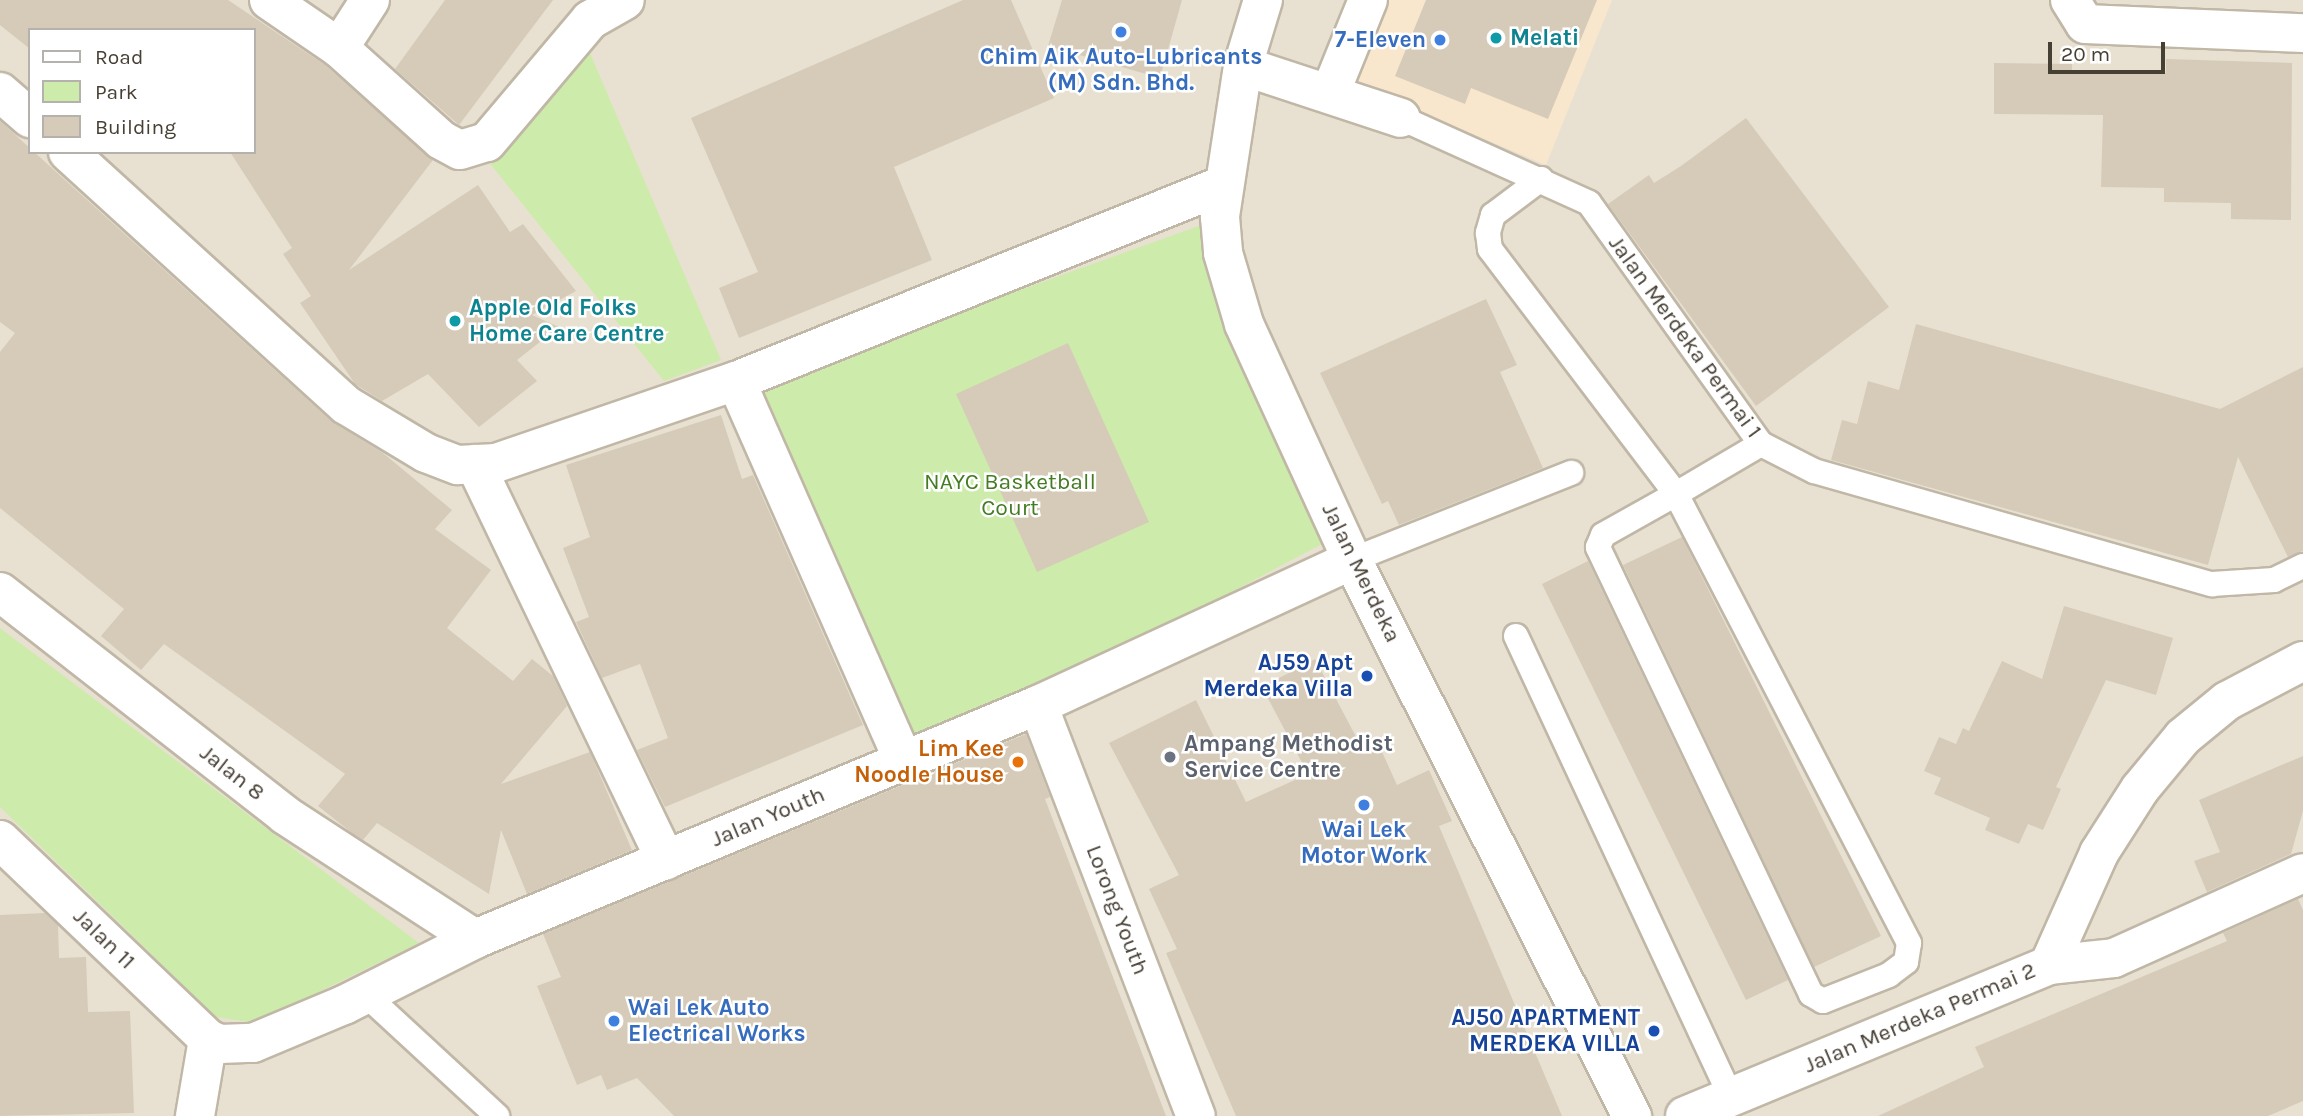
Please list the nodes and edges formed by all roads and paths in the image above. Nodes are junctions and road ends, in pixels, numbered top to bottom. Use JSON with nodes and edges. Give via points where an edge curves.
{"nodes":[{"id":1,"x":269,"y":0,"type":"edge"},
{"id":2,"x":370,"y":0,"type":"edge"},
{"id":3,"x":625,"y":0,"type":"edge"},
{"id":4,"x":1263,"y":0,"type":"edge"},
{"id":5,"x":1368,"y":0,"type":"edge"},
{"id":6,"x":2070,"y":0,"type":"edge"},
{"id":7,"x":2303,"y":33,"type":"edge"},
{"id":8,"x":340,"y":48,"type":"junction"},
{"id":9,"x":1243,"y":66,"type":"junction"},
{"id":10,"x":1331,"y":91,"type":"junction"},
{"id":11,"x":0,"y":92,"type":"edge"},
{"id":12,"x":28,"y":116,"type":"edge"},
{"id":13,"x":1401,"y":118,"type":"joint"},
{"id":14,"x":70,"y":154,"type":"edge"},
{"id":15,"x":1541,"y":179,"type":"junction"},
{"id":16,"x":1223,"y":185,"type":"junction"},
{"id":17,"x":736,"y":381,"type":"junction"},
{"id":18,"x":1761,"y":444,"type":"junction"},
{"id":19,"x":475,"y":464,"type":"junction"},
{"id":20,"x":1571,"y":473,"type":"dead end"},
{"id":21,"x":1676,"y":494,"type":"junction"},
{"id":22,"x":1352,"y":560,"type":"junction"},
{"id":23,"x":2303,"y":566,"type":"edge"},
{"id":24,"x":0,"y":592,"type":"edge"},
{"id":25,"x":1516,"y":636,"type":"dead end"},
{"id":26,"x":2303,"y":661,"type":"edge"},
{"id":27,"x":1038,"y":705,"type":"junction"},
{"id":28,"x":903,"y":760,"type":"junction"},
{"id":29,"x":0,"y":840,"type":"edge"},
{"id":30,"x":666,"y":860,"type":"junction"},
{"id":31,"x":2303,"y":873,"type":"edge"},
{"id":32,"x":475,"y":939,"type":"junction"},
{"id":33,"x":2049,"y":965,"type":"junction"},
{"id":34,"x":365,"y":994,"type":"junction"},
{"id":35,"x":214,"y":1041,"type":"junction"},
{"id":36,"x":1731,"y":1097,"type":"junction"},
{"id":37,"x":195,"y":1116,"type":"edge"},
{"id":38,"x":498,"y":1116,"type":"edge"},
{"id":39,"x":1196,"y":1116,"type":"edge"},
{"id":40,"x":1632,"y":1116,"type":"edge"},
{"id":41,"x":1685,"y":1116,"type":"edge"}],
"edges":[{"from":1,"to":8,"type":"street"},
{"from":2,"to":8,"type":"street"},
{"from":3,"to":8,"type":"street","via":[[590,20],[487,142],[475,149],[460,150],[441,140]]},
{"from":4,"to":9,"type":"street","name":"Jalan Merdeka"},
{"from":5,"to":10,"type":"street"},
{"from":6,"to":7,"type":"street","via":[[2085,23]]},
{"from":9,"to":10,"type":"street","name":"Jalan Merdeka Permai 1"},
{"from":9,"to":16,"type":"street","name":"Jalan Merdeka"},
{"from":10,"to":13,"type":"street","name":"Jalan Merdeka Permai 1"},
{"from":11,"to":12,"type":"street"},
{"from":13,"to":15,"type":"lane","name":"Jalan Merdeka Permai 1"},
{"from":14,"to":19,"type":"street","via":[[346,405],[426,453],[458,465]]},
{"from":15,"to":18,"type":"lane","name":"Jalan Merdeka Permai 1","via":[[1590,203]]},
{"from":15,"to":21,"type":"lane","via":[[1493,215],[1490,249]]},
{"from":16,"to":17,"type":"street"},
{"from":16,"to":22,"type":"street","name":"Jalan Merdeka","via":[[1223,253],[1244,324]]},
{"from":17,"to":19,"type":"street","via":[[496,463]]},
{"from":17,"to":28,"type":"street"},
{"from":18,"to":21,"type":"lane"},
{"from":18,"to":23,"type":"lane","name":"Jalan Merdeka Permai 1","via":[[1814,471],[2212,584],[2274,580]]},
{"from":19,"to":30,"type":"street"},
{"from":20,"to":22,"type":"lane"},
{"from":21,"to":21,"type":"lane","via":[[1603,535],[1598,547],[1811,994],[1823,1001],[1889,975],[1906,962],[1909,943]]},
{"from":22,"to":27,"type":"street","name":"Jalan Youth"},
{"from":22,"to":40,"type":"street","name":"Jalan Merdeka"},
{"from":24,"to":32,"type":"street","name":"Jalan 8","via":[[285,815]]},
{"from":25,"to":36,"type":"lane"},
{"from":26,"to":33,"type":"street","name":"Jalan Merdeka Permai 2","via":[[2227,701],[2183,737],[2140,789],[2099,853]]},
{"from":27,"to":28,"type":"street","name":"Jalan Youth"},
{"from":27,"to":39,"type":"street","name":"Lorong Youth"},
{"from":28,"to":30,"type":"street","name":"Jalan Youth"},
{"from":29,"to":35,"type":"street","name":"Jalan 11"},
{"from":30,"to":32,"type":"street","name":"Jalan Youth"},
{"from":31,"to":33,"type":"street","via":[[2114,958]]},
{"from":32,"to":34,"type":"street","name":"Jalan Youth"},
{"from":33,"to":36,"type":"street","name":"Jalan Merdeka Permai 2"},
{"from":34,"to":35,"type":"street","name":"Jalan Youth","via":[[253,1043]]},
{"from":34,"to":38,"type":"lane"},
{"from":35,"to":37,"type":"street"},
{"from":36,"to":41,"type":"street","name":"Jalan Merdeka Permai 2"}]}
